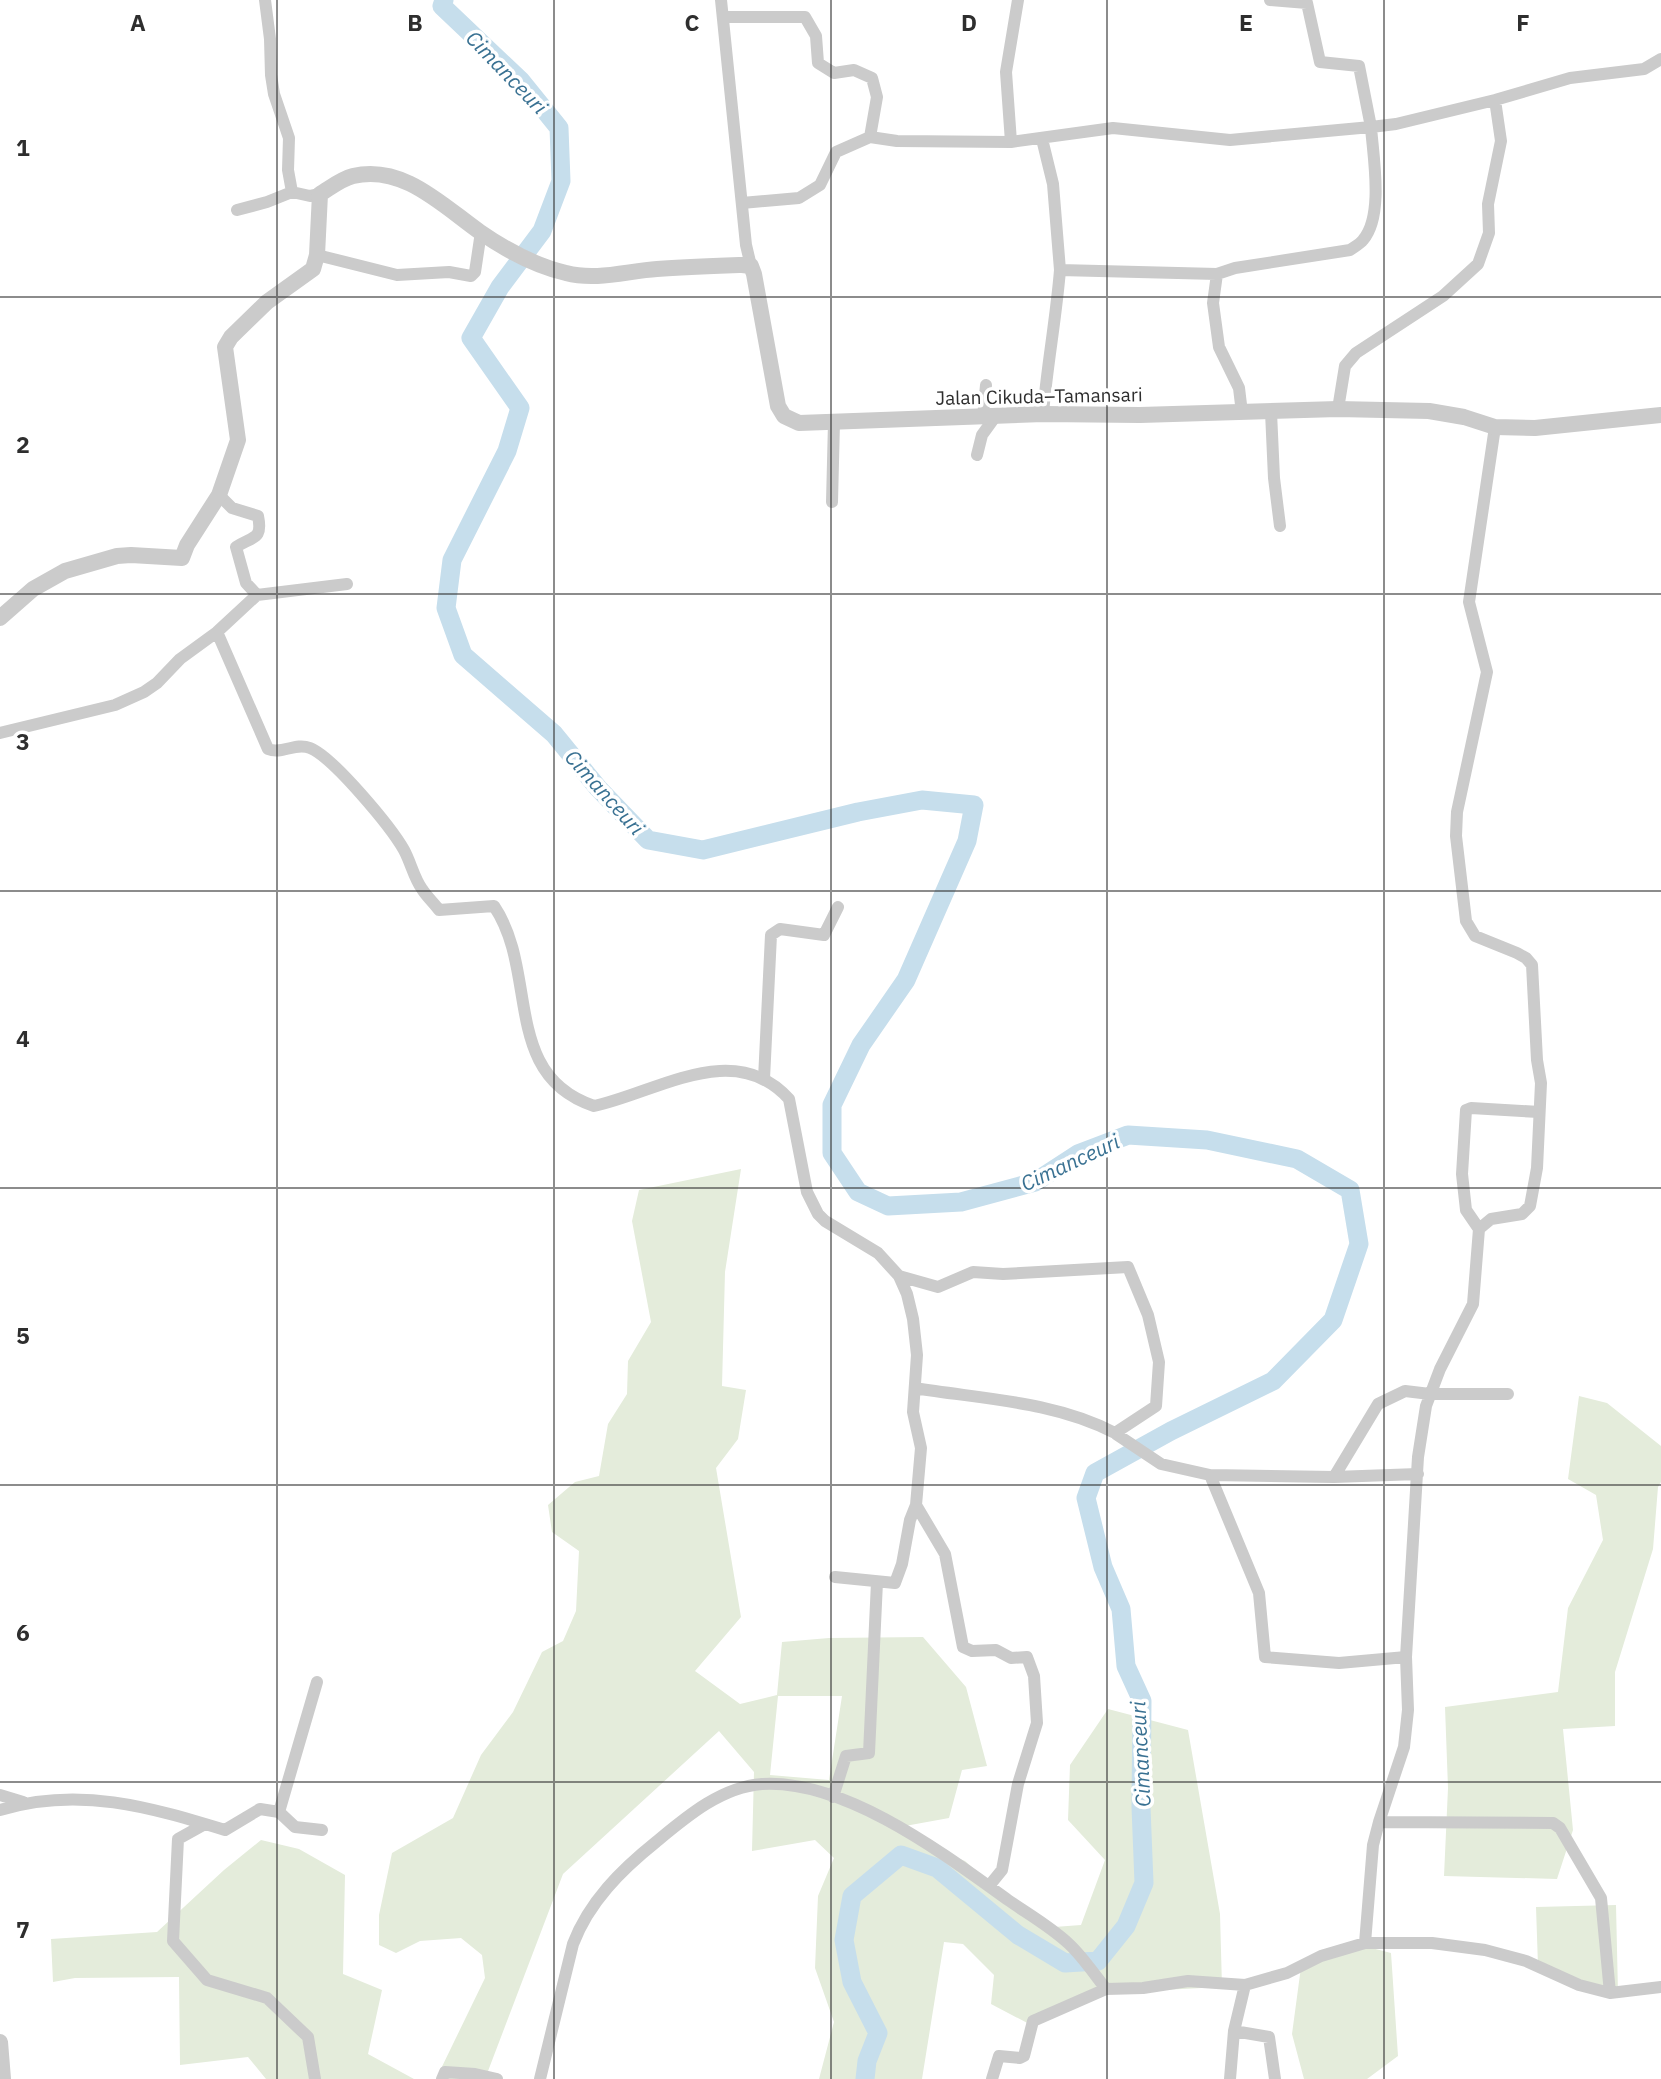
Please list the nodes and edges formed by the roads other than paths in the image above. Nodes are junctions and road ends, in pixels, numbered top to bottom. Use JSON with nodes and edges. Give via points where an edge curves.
{"nodes":[{"id":1,"x":265,"y":0,"type":"edge"},
{"id":2,"x":721,"y":0,"type":"edge"},
{"id":3,"x":1018,"y":0,"type":"edge"},
{"id":4,"x":1270,"y":0,"type":"edge"},
{"id":5,"x":724,"y":17,"type":"junction"},
{"id":6,"x":1661,"y":60,"type":"edge"},
{"id":7,"x":1495,"y":100,"type":"junction"},
{"id":8,"x":1371,"y":127,"type":"junction"},
{"id":9,"x":870,"y":137,"type":"junction"},
{"id":10,"x":1042,"y":139,"type":"junction"},
{"id":11,"x":1011,"y":142,"type":"junction"},
{"id":12,"x":292,"y":192,"type":"junction"},
{"id":13,"x":320,"y":194,"type":"junction"},
{"id":14,"x":742,"y":202,"type":"junction"},
{"id":15,"x":237,"y":210,"type":"dead end"},
{"id":16,"x":481,"y":232,"type":"junction"},
{"id":17,"x":317,"y":256,"type":"junction"},
{"id":18,"x":751,"y":266,"type":"junction"},
{"id":19,"x":1060,"y":270,"type":"junction"},
{"id":20,"x":1217,"y":274,"type":"junction"},
{"id":21,"x":986,"y":385,"type":"dead end"},
{"id":22,"x":1338,"y":409,"type":"junction"},
{"id":23,"x":1242,"y":412,"type":"junction"},
{"id":24,"x":1271,"y":412,"type":"junction"},
{"id":25,"x":1043,"y":414,"type":"junction"},
{"id":26,"x":1661,"y":415,"type":"edge"},
{"id":27,"x":989,"y":417,"type":"junction"},
{"id":28,"x":834,"y":422,"type":"junction"},
{"id":29,"x":1495,"y":427,"type":"junction"},
{"id":30,"x":977,"y":455,"type":"dead end"},
{"id":31,"x":219,"y":495,"type":"junction"},
{"id":32,"x":832,"y":502,"type":"dead end"},
{"id":33,"x":1280,"y":526,"type":"dead end"},
{"id":34,"x":347,"y":584,"type":"dead end"},
{"id":35,"x":257,"y":595,"type":"junction"},
{"id":36,"x":0,"y":618,"type":"edge"},
{"id":37,"x":217,"y":632,"type":"junction"},
{"id":38,"x":0,"y":733,"type":"edge"},
{"id":39,"x":838,"y":907,"type":"dead end"},
{"id":40,"x":764,"y":1079,"type":"junction"},
{"id":41,"x":1539,"y":1112,"type":"junction"},
{"id":42,"x":1479,"y":1229,"type":"junction"},
{"id":43,"x":899,"y":1276,"type":"junction"},
{"id":44,"x":915,"y":1388,"type":"junction"},
{"id":45,"x":1430,"y":1394,"type":"junction"},
{"id":46,"x":1508,"y":1394,"type":"dead end"},
{"id":47,"x":1116,"y":1434,"type":"dead end"},
{"id":48,"x":1418,"y":1474,"type":"junction"},
{"id":49,"x":1210,"y":1475,"type":"junction"},
{"id":50,"x":1334,"y":1477,"type":"junction"},
{"id":51,"x":916,"y":1505,"type":"junction"},
{"id":52,"x":835,"y":1577,"type":"dead end"},
{"id":53,"x":877,"y":1582,"type":"junction"},
{"id":54,"x":1406,"y":1657,"type":"junction"},
{"id":55,"x":317,"y":1682,"type":"dead end"},
{"id":56,"x":0,"y":1796,"type":"edge"},
{"id":57,"x":833,"y":1797,"type":"junction"},
{"id":58,"x":25,"y":1802,"type":"junction"},
{"id":59,"x":0,"y":1810,"type":"edge"},
{"id":60,"x":279,"y":1812,"type":"junction"},
{"id":61,"x":1379,"y":1822,"type":"junction"},
{"id":62,"x":205,"y":1824,"type":"junction"},
{"id":63,"x":322,"y":1830,"type":"dead end"},
{"id":64,"x":989,"y":1886,"type":"junction"},
{"id":65,"x":1365,"y":1943,"type":"junction"},
{"id":66,"x":1245,"y":1984,"type":"junction"},
{"id":67,"x":1661,"y":1987,"type":"edge"},
{"id":68,"x":1106,"y":1989,"type":"junction"},
{"id":69,"x":1609,"y":1993,"type":"junction"},
{"id":70,"x":1234,"y":2031,"type":"junction"},
{"id":71,"x":0,"y":2042,"type":"edge"},
{"id":72,"x":3,"y":2079,"type":"edge"},
{"id":73,"x":316,"y":2079,"type":"edge"},
{"id":74,"x":442,"y":2079,"type":"edge"},
{"id":75,"x":497,"y":2079,"type":"edge"},
{"id":76,"x":540,"y":2079,"type":"edge"},
{"id":77,"x":992,"y":2079,"type":"edge"},
{"id":78,"x":1230,"y":2079,"type":"edge"},
{"id":79,"x":1275,"y":2079,"type":"edge"}],
"edges":[{"from":1,"to":12,"type":"street","via":[[274,94],[289,138]]},
{"from":2,"to":5,"type":"street"},
{"from":3,"to":11,"type":"street","via":[[1006,72]]},
{"from":4,"to":8,"type":"street","via":[[1307,3],[1320,62],[1359,66]]},
{"from":5,"to":9,"type":"street","via":[[805,17],[816,36],[818,63],[834,73],[855,70],[872,78],[877,97]]},
{"from":5,"to":14,"type":"street"},
{"from":6,"to":7,"type":"street","via":[[1644,69],[1570,78]]},
{"from":7,"to":8,"type":"street"},
{"from":7,"to":22,"type":"street","via":[[1501,141],[1488,204],[1489,233],[1478,264],[1443,296],[1356,353],[1345,366]]},
{"from":8,"to":10,"type":"street","via":[[1230,140],[1113,128]]},
{"from":8,"to":20,"type":"street","via":[[1375,212],[1364,240],[1350,250]]},
{"from":9,"to":11,"type":"street"},
{"from":9,"to":14,"type":"street","via":[[836,152],[820,185],[799,198]]},
{"from":10,"to":11,"type":"street"},
{"from":10,"to":19,"type":"street","via":[[1053,184]]},
{"from":12,"to":13,"type":"street"},
{"from":12,"to":15,"type":"street"},
{"from":13,"to":16,"type":"street","via":[[349,177],[384,175],[413,184]]},
{"from":13,"to":17,"type":"street"},
{"from":14,"to":18,"type":"street"},
{"from":16,"to":17,"type":"street","via":[[471,276],[449,272],[397,275]]},
{"from":16,"to":18,"type":"street","via":[[540,265],[569,274]]},
{"from":17,"to":31,"type":"street","via":[[313,269],[267,302],[225,347],[238,440]]},
{"from":18,"to":28,"type":"street","name":"Jalan Cikuda–Tamansari","via":[[778,406],[784,416],[799,423]]},
{"from":19,"to":20,"type":"street"},
{"from":19,"to":25,"type":"street"},
{"from":20,"to":23,"type":"street","via":[[1213,303],[1219,347],[1239,388]]},
{"from":21,"to":27,"type":"street"},
{"from":22,"to":24,"type":"street","name":"Jalan Cikuda–Tamansari"},
{"from":22,"to":29,"type":"street","name":"Jalan Cikuda–Tamansari","via":[[1429,411]]},
{"from":23,"to":24,"type":"street","name":"Jalan Cikuda–Tamansari"},
{"from":23,"to":25,"type":"street","name":"Jalan Cikuda–Tamansari"},
{"from":24,"to":33,"type":"street"},
{"from":25,"to":27,"type":"street","name":"Jalan Cikuda–Tamansari"},
{"from":26,"to":29,"type":"street","name":"Jalan Cikuda–Tamansari","via":[[1535,428]]},
{"from":27,"to":28,"type":"street","name":"Jalan Cikuda–Tamansari"},
{"from":27,"to":30,"type":"street"},
{"from":28,"to":32,"type":"street"},
{"from":29,"to":41,"type":"street","via":[[1469,602],[1487,672],[1456,836],[1466,921],[1475,936],[1517,953],[1532,965]]},
{"from":31,"to":35,"type":"street","via":[[232,508],[258,516],[256,538],[236,547],[246,583]]},
{"from":31,"to":36,"type":"street","via":[[182,558],[117,556],[65,571],[33,589]]},
{"from":34,"to":35,"type":"street"},
{"from":35,"to":37,"type":"street"},
{"from":37,"to":38,"type":"street","via":[[144,692],[115,705]]},
{"from":37,"to":40,"type":"street","via":[[268,749],[308,747],[349,780],[393,833],[422,889],[439,910],[494,906],[517,957],[532,1048],[553,1081],[594,1107],[702,1072],[739,1072]]},
{"from":39,"to":40,"type":"street","via":[[824,934],[779,929],[771,935]]},
{"from":40,"to":43,"type":"street","via":[[789,1099],[805,1185],[818,1214],[878,1253]]},
{"from":41,"to":42,"type":"street","via":[[1530,1206],[1522,1214],[1491,1219]]},
{"from":41,"to":42,"type":"street","via":[[1466,1110],[1462,1174],[1466,1210]]},
{"from":42,"to":45,"type":"street","via":[[1473,1304]]},
{"from":43,"to":44,"type":"street","via":[[913,1319]]},
{"from":43,"to":44,"type":"street","via":[[939,1287],[973,1272],[1128,1267],[1148,1315],[1159,1362],[1156,1406],[1115,1433],[1093,1422],[1010,1401]]},
{"from":44,"to":51,"type":"street","via":[[913,1412],[921,1448]]},
{"from":45,"to":46,"type":"street"},
{"from":45,"to":48,"type":"street"},
{"from":45,"to":50,"type":"street","via":[[1405,1391],[1378,1404]]},
{"from":47,"to":49,"type":"street","via":[[1161,1464]]},
{"from":48,"to":50,"type":"street"},
{"from":48,"to":54,"type":"street"},
{"from":49,"to":50,"type":"street"},
{"from":49,"to":54,"type":"street","via":[[1259,1593],[1265,1657],[1339,1663]]},
{"from":51,"to":53,"type":"street","via":[[895,1583]]},
{"from":51,"to":64,"type":"street","via":[[945,1554],[963,1647],[1027,1657],[1034,1676],[1038,1723],[1018,1784],[1002,1870]]},
{"from":52,"to":53,"type":"street"},
{"from":53,"to":57,"type":"street","via":[[869,1753],[846,1756]]},
{"from":54,"to":61,"type":"street","via":[[1404,1747]]},
{"from":55,"to":60,"type":"street"},
{"from":56,"to":58,"type":"street"},
{"from":57,"to":64,"type":"street","via":[[905,1830]]},
{"from":57,"to":76,"type":"street","via":[[787,1786],[742,1787],[685,1818],[641,1854],[593,1903],[581,1923]]},
{"from":58,"to":59,"type":"street"},
{"from":58,"to":62,"type":"street","via":[[100,1799]]},
{"from":60,"to":62,"type":"street","via":[[260,1809],[225,1830]]},
{"from":60,"to":63,"type":"street","via":[[295,1827]]},
{"from":61,"to":65,"type":"street"},
{"from":61,"to":69,"type":"street","via":[[1553,1823],[1560,1828],[1601,1898]]},
{"from":62,"to":73,"type":"street","via":[[178,1839],[173,1941],[207,1980],[267,1998],[308,2037]]},
{"from":64,"to":68,"type":"street","via":[[1069,1944]]},
{"from":65,"to":66,"type":"street"},
{"from":65,"to":69,"type":"street","via":[[1432,1943],[1485,1950]]},
{"from":66,"to":68,"type":"street","via":[[1188,1982]]},
{"from":66,"to":70,"type":"street"},
{"from":67,"to":69,"type":"street"},
{"from":68,"to":77,"type":"street","via":[[1033,2021],[1024,2056],[999,2056]]},
{"from":70,"to":78,"type":"street"},
{"from":70,"to":79,"type":"street","via":[[1269,2037]]},
{"from":71,"to":72,"type":"street"},
{"from":74,"to":75,"type":"street","via":[[445,2072]]}]}
